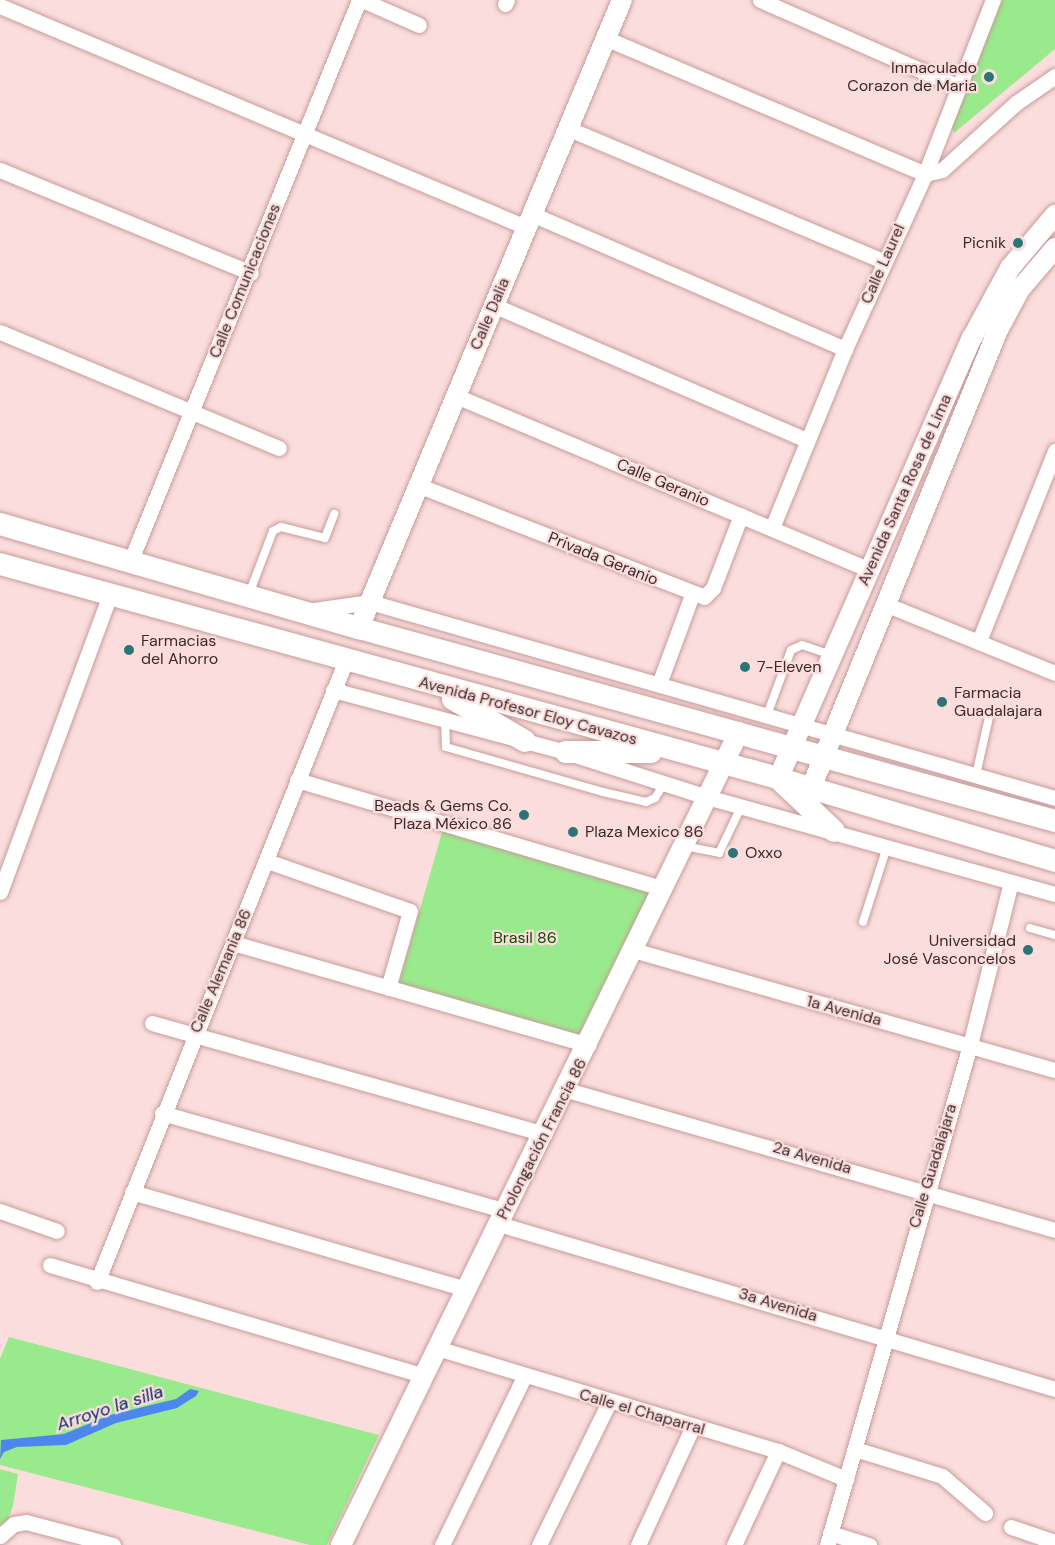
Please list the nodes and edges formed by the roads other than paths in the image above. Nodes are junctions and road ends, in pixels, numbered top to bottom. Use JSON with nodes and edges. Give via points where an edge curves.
{"nodes":[{"id":1,"x":361,"y":0,"type":"edge"},
{"id":2,"x":622,"y":0,"type":"edge"},
{"id":3,"x":760,"y":0,"type":"edge"},
{"id":4,"x":993,"y":0,"type":"edge"},
{"id":5,"x":0,"y":6,"type":"edge"},
{"id":6,"x":419,"y":26,"type":"dead end"},
{"id":7,"x":605,"y":38,"type":"junction"},
{"id":8,"x":1055,"y":76,"type":"edge"},
{"id":9,"x":957,"y":86,"type":"junction"},
{"id":10,"x":569,"y":129,"type":"junction"},
{"id":11,"x":302,"y":135,"type":"junction"},
{"id":12,"x":0,"y":170,"type":"edge"},
{"id":13,"x":925,"y":174,"type":"junction"},
{"id":14,"x":1055,"y":215,"type":"edge"},
{"id":15,"x":531,"y":222,"type":"junction"},
{"id":16,"x":1052,"y":258,"type":"edge"},
{"id":17,"x":884,"y":261,"type":"junction"},
{"id":18,"x":251,"y":273,"type":"junction"},
{"id":19,"x":494,"y":305,"type":"junction"},
{"id":20,"x":0,"y":332,"type":"edge"},
{"id":21,"x":845,"y":349,"type":"junction"},
{"id":22,"x":456,"y":396,"type":"junction"},
{"id":23,"x":190,"y":412,"type":"junction"},
{"id":24,"x":806,"y":440,"type":"junction"},
{"id":25,"x":279,"y":448,"type":"dead end"},
{"id":26,"x":1055,"y":451,"type":"edge"},
{"id":27,"x":420,"y":486,"type":"junction"},
{"id":28,"x":334,"y":514,"type":"dead end"},
{"id":29,"x":741,"y":515,"type":"junction"},
{"id":30,"x":0,"y":524,"type":"edge"},
{"id":31,"x":772,"y":528,"type":"junction"},
{"id":32,"x":130,"y":562,"type":"junction"},
{"id":33,"x":0,"y":564,"type":"edge"},
{"id":34,"x":870,"y":570,"type":"junction"},
{"id":35,"x":110,"y":594,"type":"junction"},
{"id":36,"x":248,"y":595,"type":"junction"},
{"id":37,"x":692,"y":595,"type":"junction"},
{"id":38,"x":370,"y":602,"type":"junction"},
{"id":39,"x":885,"y":604,"type":"junction"},
{"id":40,"x":304,"y":611,"type":"junction"},
{"id":41,"x":359,"y":628,"type":"junction"},
{"id":42,"x":979,"y":641,"type":"junction"},
{"id":43,"x":833,"y":655,"type":"junction"},
{"id":44,"x":346,"y":660,"type":"junction"},
{"id":45,"x":1055,"y":673,"type":"edge"},
{"id":46,"x":659,"y":684,"type":"junction"},
{"id":47,"x":431,"y":685,"type":"junction"},
{"id":48,"x":333,"y":690,"type":"junction"},
{"id":49,"x":990,"y":713,"type":"dead end"},
{"id":50,"x":767,"y":715,"type":"junction"},
{"id":51,"x":445,"y":719,"type":"junction"},
{"id":52,"x":801,"y":724,"type":"junction"},
{"id":53,"x":739,"y":732,"type":"junction"},
{"id":54,"x":832,"y":733,"type":"junction"},
{"id":55,"x":525,"y":741,"type":"junction"},
{"id":56,"x":793,"y":747,"type":"junction"},
{"id":57,"x":677,"y":751,"type":"junction"},
{"id":58,"x":566,"y":752,"type":"junction"},
{"id":59,"x":822,"y":755,"type":"junction"},
{"id":60,"x":724,"y":763,"type":"junction"},
{"id":61,"x":976,"y":775,"type":"junction"},
{"id":62,"x":778,"y":779,"type":"junction"},
{"id":63,"x":297,"y":780,"type":"junction"},
{"id":64,"x":666,"y":781,"type":"junction"},
{"id":65,"x":811,"y":788,"type":"junction"},
{"id":66,"x":707,"y":796,"type":"junction"},
{"id":67,"x":1055,"y":798,"type":"edge"},
{"id":68,"x":742,"y":805,"type":"junction"},
{"id":69,"x":1055,"y":821,"type":"edge"},
{"id":70,"x":834,"y":831,"type":"junction"},
{"id":71,"x":683,"y":845,"type":"junction"},
{"id":72,"x":888,"y":846,"type":"junction"},
{"id":73,"x":267,"y":861,"type":"junction"},
{"id":74,"x":1055,"y":861,"type":"edge"},
{"id":75,"x":1011,"y":882,"type":"junction"},
{"id":76,"x":662,"y":888,"type":"junction"},
{"id":77,"x":0,"y":892,"type":"edge"},
{"id":78,"x":1055,"y":894,"type":"edge"},
{"id":79,"x":863,"y":922,"type":"dead end"},
{"id":80,"x":1030,"y":928,"type":"dead end"},
{"id":81,"x":1055,"y":935,"type":"edge"},
{"id":82,"x":233,"y":943,"type":"junction"},
{"id":83,"x":633,"y":950,"type":"junction"},
{"id":84,"x":388,"y":988,"type":"junction"},
{"id":85,"x":152,"y":1023,"type":"dead end"},
{"id":86,"x":195,"y":1036,"type":"junction"},
{"id":87,"x":970,"y":1044,"type":"junction"},
{"id":88,"x":589,"y":1045,"type":"junction"},
{"id":89,"x":1055,"y":1071,"type":"edge"},
{"id":90,"x":567,"y":1090,"type":"junction"},
{"id":91,"x":162,"y":1113,"type":"junction"},
{"id":92,"x":545,"y":1134,"type":"junction"},
{"id":93,"x":925,"y":1190,"type":"junction"},
{"id":94,"x":132,"y":1192,"type":"junction"},
{"id":95,"x":0,"y":1211,"type":"edge"},
{"id":96,"x":503,"y":1217,"type":"junction"},
{"id":97,"x":1055,"y":1230,"type":"edge"},
{"id":98,"x":57,"y":1232,"type":"dead end"},
{"id":99,"x":50,"y":1265,"type":"dead end"},
{"id":100,"x":97,"y":1282,"type":"junction"},
{"id":101,"x":465,"y":1290,"type":"junction"},
{"id":102,"x":884,"y":1336,"type":"junction"},
{"id":103,"x":437,"y":1348,"type":"junction"},
{"id":104,"x":424,"y":1376,"type":"junction"},
{"id":105,"x":524,"y":1377,"type":"junction"},
{"id":106,"x":1055,"y":1389,"type":"edge"},
{"id":107,"x":609,"y":1402,"type":"junction"},
{"id":108,"x":693,"y":1426,"type":"junction"},
{"id":109,"x":855,"y":1449,"type":"junction"},
{"id":110,"x":778,"y":1451,"type":"junction"},
{"id":111,"x":846,"y":1479,"type":"junction"},
{"id":112,"x":985,"y":1513,"type":"dead end"},
{"id":113,"x":1011,"y":1527,"type":"dead end"},
{"id":114,"x":0,"y":1536,"type":"edge"},
{"id":115,"x":829,"y":1539,"type":"edge"},
{"id":116,"x":1055,"y":1542,"type":"edge"},
{"id":117,"x":113,"y":1545,"type":"edge"},
{"id":118,"x":341,"y":1545,"type":"edge"},
{"id":119,"x":442,"y":1545,"type":"edge"},
{"id":120,"x":539,"y":1545,"type":"edge"},
{"id":121,"x":638,"y":1545,"type":"edge"},
{"id":122,"x":734,"y":1545,"type":"edge"},
{"id":123,"x":869,"y":1545,"type":"edge"}],
"edges":[{"from":1,"to":6,"type":"street"},
{"from":1,"to":11,"type":"street","name":"Calle Comunicaciones"},
{"from":2,"to":7,"type":"street","name":"Calle Dalia"},
{"from":3,"to":9,"type":"street"},
{"from":4,"to":9,"type":"street","name":"Calle Laurel"},
{"from":5,"to":11,"type":"street"},
{"from":7,"to":10,"type":"street","name":"Calle Dalia"},
{"from":7,"to":13,"type":"street"},
{"from":8,"to":13,"type":"street","via":[[1016,103],[942,170]]},
{"from":9,"to":13,"type":"street","name":"Calle Laurel"},
{"from":10,"to":15,"type":"street","name":"Calle Dalia"},
{"from":10,"to":17,"type":"street"},
{"from":11,"to":15,"type":"street"},
{"from":11,"to":18,"type":"street","name":"Calle Comunicaciones"},
{"from":12,"to":18,"type":"street"},
{"from":13,"to":17,"type":"street","name":"Calle Laurel"},
{"from":14,"to":34,"type":"street","name":"Avenida Santa Rosa de Lima","via":[[1016,260],[992,300]]},
{"from":15,"to":19,"type":"street","name":"Calle Dalia"},
{"from":15,"to":21,"type":"street"},
{"from":16,"to":39,"type":"street","name":"Avenida Santa Rosa de Lima","via":[[1020,289],[998,330]]},
{"from":17,"to":21,"type":"street","name":"Calle Laurel"},
{"from":18,"to":23,"type":"street","name":"Calle Comunicaciones"},
{"from":19,"to":22,"type":"street","name":"Calle Dalia"},
{"from":19,"to":24,"type":"street"},
{"from":20,"to":23,"type":"street"},
{"from":21,"to":24,"type":"street","name":"Calle Laurel"},
{"from":22,"to":27,"type":"street","name":"Calle Dalia"},
{"from":22,"to":29,"type":"street","name":"Calle Geranio"},
{"from":23,"to":25,"type":"street"},
{"from":23,"to":32,"type":"street","name":"Calle Comunicaciones"},
{"from":24,"to":31,"type":"street","name":"Calle Laurel"},
{"from":26,"to":42,"type":"street"},
{"from":27,"to":37,"type":"street","name":"Privada Geranio"},
{"from":27,"to":38,"type":"street","name":"Calle Dalia"},
{"from":28,"to":36,"type":"lane","via":[[326,538],[281,528],[273,531]]},
{"from":29,"to":31,"type":"street","name":"Calle Geranio"},
{"from":29,"to":37,"type":"street","via":[[713,588],[704,597]]},
{"from":30,"to":32,"type":"main road"},
{"from":31,"to":34,"type":"street","name":"Calle Geranio"},
{"from":32,"to":36,"type":"main road"},
{"from":33,"to":35,"type":"main road","name":"Avenida Profesor Eloy Cavazos"},
{"from":34,"to":43,"type":"street","name":"Avenida Santa Rosa de Lima"},
{"from":35,"to":44,"type":"main road","name":"Avenida Profesor Eloy Cavazos"},
{"from":35,"to":77,"type":"street"},
{"from":36,"to":40,"type":"main road"},
{"from":37,"to":46,"type":"street"},
{"from":38,"to":40,"type":"street"},
{"from":38,"to":41,"type":"street","name":"Calle Dalia"},
{"from":38,"to":46,"type":"street"},
{"from":39,"to":42,"type":"street"},
{"from":39,"to":54,"type":"street","name":"Avenida Santa Rosa de Lima"},
{"from":40,"to":41,"type":"main road"},
{"from":41,"to":53,"type":"main road"},
{"from":42,"to":45,"type":"street"},
{"from":43,"to":50,"type":"lane","via":[[802,645],[791,650]]},
{"from":43,"to":52,"type":"street","name":"Avenida Santa Rosa de Lima"},
{"from":44,"to":47,"type":"main road","name":"Avenida Profesor Eloy Cavazos"},
{"from":44,"to":48,"type":"street","name":"Calle Alemania 86"},
{"from":46,"to":50,"type":"street"},
{"from":47,"to":55,"type":"main road"},
{"from":47,"to":57,"type":"main road","name":"Avenida Profesor Eloy Cavazos"},
{"from":48,"to":51,"type":"street"},
{"from":48,"to":63,"type":"street","name":"Calle Alemania 86"},
{"from":49,"to":61,"type":"lane"},
{"from":50,"to":52,"type":"street"},
{"from":51,"to":55,"type":"street"},
{"from":51,"to":64,"type":"lane","via":[[446,747],[603,792],[646,802],[655,798]]},
{"from":52,"to":54,"type":"street"},
{"from":52,"to":56,"type":"street","name":"Avenida Santa Rosa de Lima"},
{"from":53,"to":56,"type":"main road"},
{"from":53,"to":60,"type":"street","name":"Prolongación Francia 86"},
{"from":54,"to":59,"type":"street","name":"Avenida Santa Rosa de Lima"},
{"from":54,"to":61,"type":"street"},
{"from":55,"to":58,"type":"street"},
{"from":56,"to":59,"type":"main road"},
{"from":56,"to":62,"type":"street","name":"Avenida Santa Rosa de Lima"},
{"from":57,"to":58,"type":"main road"},
{"from":57,"to":60,"type":"main road","name":"Avenida Profesor Eloy Cavazos"},
{"from":58,"to":64,"type":"street"},
{"from":59,"to":65,"type":"street","name":"Avenida Santa Rosa de Lima"},
{"from":59,"to":69,"type":"main road"},
{"from":60,"to":62,"type":"main road","name":"Avenida Profesor Eloy Cavazos"},
{"from":60,"to":66,"type":"street","name":"Prolongación Francia 86"},
{"from":61,"to":67,"type":"street"},
{"from":62,"to":65,"type":"main road","name":"Avenida Profesor Eloy Cavazos"},
{"from":62,"to":70,"type":"main road"},
{"from":63,"to":73,"type":"street","name":"Calle Alemania 86"},
{"from":63,"to":76,"type":"street"},
{"from":64,"to":66,"type":"street"},
{"from":65,"to":74,"type":"main road","name":"Avenida Profesor Eloy Cavazos"},
{"from":66,"to":68,"type":"street"},
{"from":66,"to":71,"type":"street","name":"Prolongación Francia 86"},
{"from":68,"to":70,"type":"street"},
{"from":68,"to":71,"type":"lane","via":[[719,853]]},
{"from":70,"to":72,"type":"street"},
{"from":71,"to":76,"type":"street","name":"Prolongación Francia 86"},
{"from":72,"to":75,"type":"street"},
{"from":72,"to":79,"type":"lane"},
{"from":73,"to":82,"type":"street","name":"Calle Alemania 86"},
{"from":73,"to":84,"type":"street","via":[[411,913]]},
{"from":75,"to":78,"type":"street"},
{"from":75,"to":87,"type":"street","name":"Calle Guadalajara"},
{"from":76,"to":83,"type":"street","name":"Prolongación Francia 86"},
{"from":80,"to":81,"type":"lane"},
{"from":82,"to":84,"type":"street"},
{"from":82,"to":86,"type":"street","name":"Calle Alemania 86"},
{"from":83,"to":87,"type":"street","name":"1a Avenida"},
{"from":83,"to":88,"type":"street","name":"Prolongación Francia 86"},
{"from":84,"to":88,"type":"street"},
{"from":85,"to":86,"type":"street"},
{"from":86,"to":91,"type":"street","name":"Calle Alemania 86"},
{"from":86,"to":92,"type":"street"},
{"from":87,"to":89,"type":"street","name":"1a Avenida"},
{"from":87,"to":93,"type":"street","name":"Calle Guadalajara"},
{"from":88,"to":90,"type":"street","name":"Prolongación Francia 86"},
{"from":90,"to":92,"type":"street","name":"Prolongación Francia 86"},
{"from":90,"to":93,"type":"street","name":"2a Avenida"},
{"from":91,"to":94,"type":"street","name":"Calle Alemania 86"},
{"from":91,"to":96,"type":"street","name":"3a Avenida"},
{"from":92,"to":96,"type":"street","name":"Prolongación Francia 86"},
{"from":93,"to":97,"type":"street","name":"2a Avenida"},
{"from":93,"to":102,"type":"street","name":"Calle Guadalajara"},
{"from":94,"to":100,"type":"street","name":"Calle Alemania 86"},
{"from":94,"to":101,"type":"street"},
{"from":95,"to":98,"type":"street"},
{"from":96,"to":101,"type":"street","name":"Prolongación Francia 86"},
{"from":96,"to":102,"type":"street","name":"3a Avenida"},
{"from":99,"to":100,"type":"street"},
{"from":100,"to":104,"type":"street"},
{"from":101,"to":103,"type":"street","name":"Prolongación Francia 86"},
{"from":102,"to":106,"type":"street","name":"3a Avenida"},
{"from":102,"to":109,"type":"street","name":"Calle Guadalajara"},
{"from":103,"to":104,"type":"street","name":"Prolongación Francia 86"},
{"from":103,"to":105,"type":"street","name":"Calle el Chaparral"},
{"from":104,"to":118,"type":"street","name":"Prolongación Francia 86"},
{"from":105,"to":107,"type":"street","name":"Calle el Chaparral"},
{"from":105,"to":119,"type":"street"},
{"from":107,"to":108,"type":"street","name":"Calle el Chaparral"},
{"from":107,"to":120,"type":"street"},
{"from":108,"to":110,"type":"street","name":"Calle el Chaparral"},
{"from":108,"to":121,"type":"street"},
{"from":109,"to":111,"type":"street","name":"Calle Guadalajara"},
{"from":109,"to":112,"type":"street","via":[[942,1476]]},
{"from":110,"to":111,"type":"street","name":"Calle el Chaparral"},
{"from":110,"to":122,"type":"street"},
{"from":111,"to":115,"type":"street","name":"Calle Guadalajara"},
{"from":113,"to":116,"type":"street"},
{"from":114,"to":117,"type":"street","via":[[14,1524],[26,1522]]},
{"from":115,"to":123,"type":"street"}]}
